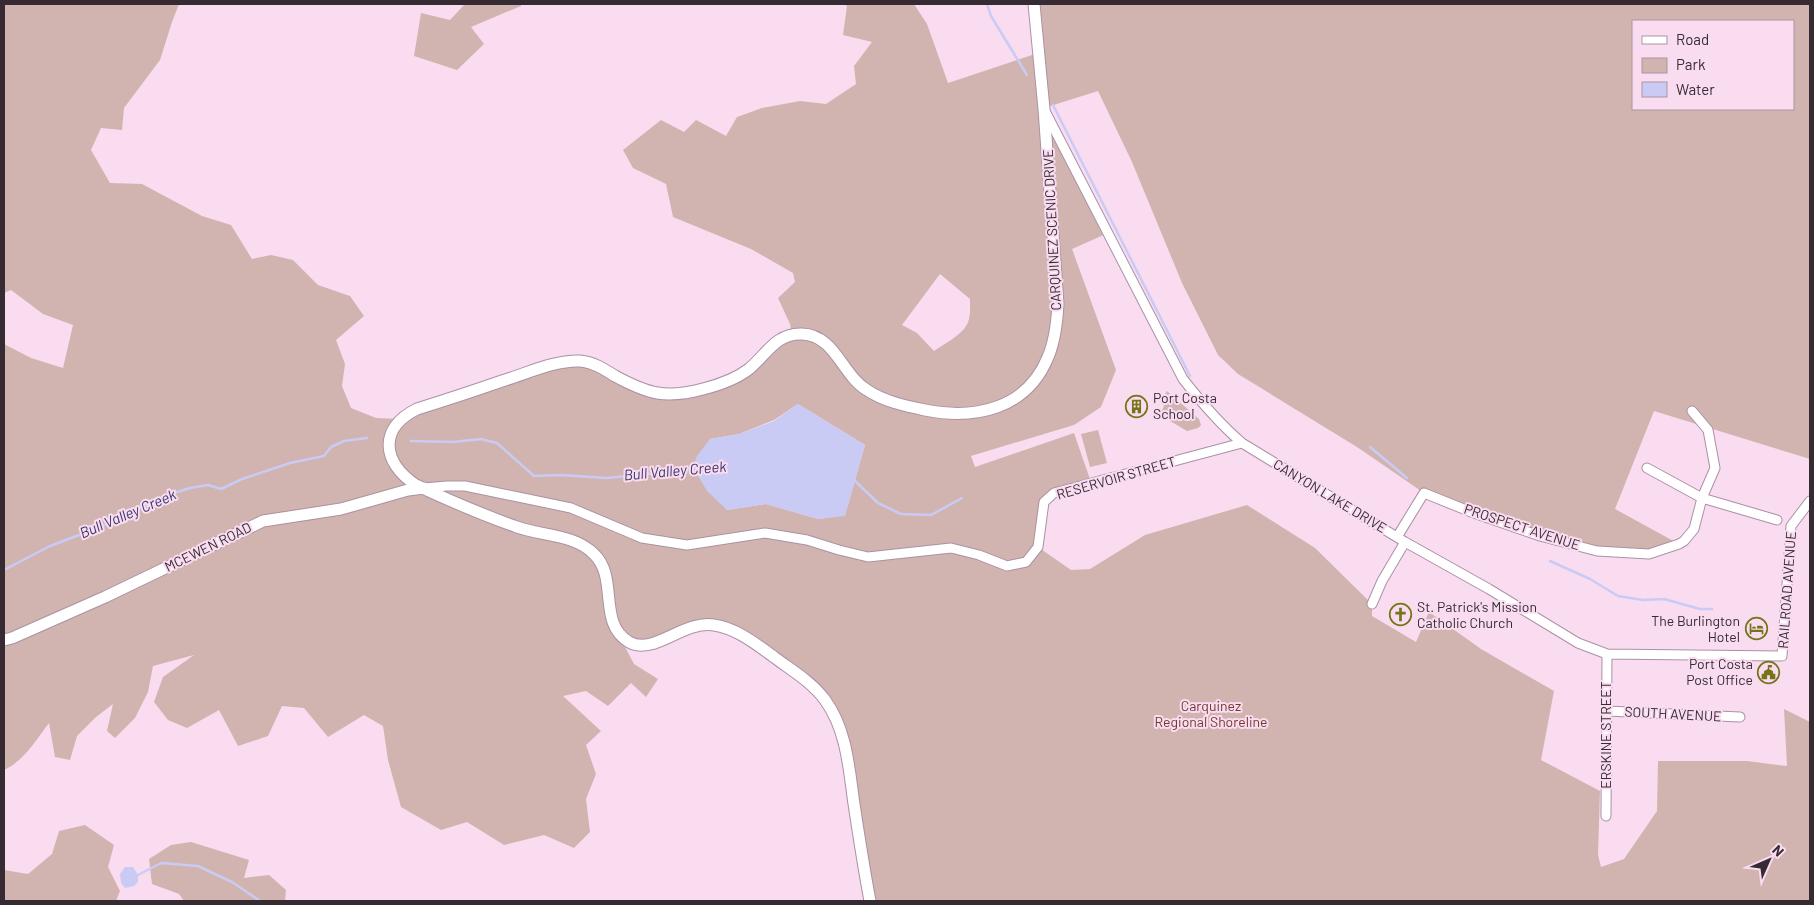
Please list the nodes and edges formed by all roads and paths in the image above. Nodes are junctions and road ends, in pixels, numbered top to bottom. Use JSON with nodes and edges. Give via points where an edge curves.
{"nodes":[{"id":1,"x":1034,"y":4,"type":"edge"},
{"id":2,"x":1044,"y":109,"type":"junction"},
{"id":3,"x":1692,"y":411,"type":"dead end"},
{"id":4,"x":1242,"y":443,"type":"junction"},
{"id":5,"x":1648,"y":468,"type":"dead end"},
{"id":6,"x":424,"y":488,"type":"junction"},
{"id":7,"x":1702,"y":498,"type":"junction"},
{"id":8,"x":1810,"y":501,"type":"edge"},
{"id":9,"x":1776,"y":520,"type":"dead end"},
{"id":10,"x":1401,"y":539,"type":"junction"},
{"id":11,"x":1372,"y":604,"type":"dead end"},
{"id":12,"x":4,"y":640,"type":"edge"},
{"id":13,"x":1607,"y":654,"type":"junction"},
{"id":14,"x":1782,"y":656,"type":"joint"},
{"id":15,"x":1607,"y":711,"type":"junction"},
{"id":16,"x":1740,"y":717,"type":"dead end"},
{"id":17,"x":1606,"y":816,"type":"dead end"},
{"id":18,"x":870,"y":901,"type":"edge"}],
"edges":[{"from":1,"to":2,"type":"street","name":"CARQUINEZ SCENIC DRIVE"},
{"from":2,"to":4,"type":"street","name":"CANYON LAKE DRIVE","via":[[1183,379]]},
{"from":2,"to":6,"type":"street","name":"CARQUINEZ SCENIC DRIVE","via":[[1057,274],[1057,319],[1052,347],[1043,368],[1011,401],[985,412],[958,414],[888,401],[859,385],[825,342],[801,334],[774,342],[750,368],[735,378],[678,394],[646,391],[600,367],[571,362],[417,409],[401,419],[392,433],[392,460],[402,474]]},
{"from":3,"to":7,"type":"street","name":"PROSPECT AVENUE","via":[[1708,430],[1714,468]]},
{"from":4,"to":6,"type":"street","name":"RESERVOIR STREET","via":[[1054,493],[1044,502],[1038,547],[1026,562],[1007,566],[951,548],[868,557],[807,540],[765,533],[687,544],[642,538],[570,508],[464,486]]},
{"from":4,"to":10,"type":"street","name":"CANYON LAKE DRIVE"},
{"from":5,"to":7,"type":"street"},
{"from":6,"to":12,"type":"street","name":"MCEWEN ROAD","via":[[341,508],[263,521],[105,597]]},
{"from":6,"to":18,"type":"street","name":"CARQUINEZ SCENIC DRIVE","via":[[518,528],[574,542],[590,550],[606,572],[615,628],[631,643],[650,645],[698,625],[725,627],[762,648],[817,690],[830,707],[842,735]]},
{"from":7,"to":9,"type":"street"},
{"from":7,"to":10,"type":"street","name":"PROSPECT AVENUE","via":[[1694,529],[1684,541],[1649,554],[1597,551],[1540,536],[1424,493]]},
{"from":8,"to":14,"type":"street","name":"RAILROAD AVENUE","via":[[1791,526]]},
{"from":10,"to":11,"type":"street","name":"PROSPECT AVENUE"},
{"from":10,"to":13,"type":"street","name":"CANYON LAKE DRIVE","via":[[1578,643]]},
{"from":13,"to":14,"type":"street","name":"CANYON LAKE DRIVE"},
{"from":13,"to":15,"type":"street","name":"ERSKINE STREET"},
{"from":15,"to":16,"type":"street","name":"SOUTH AVENUE"},
{"from":15,"to":17,"type":"street","name":"ERSKINE STREET"}]}
